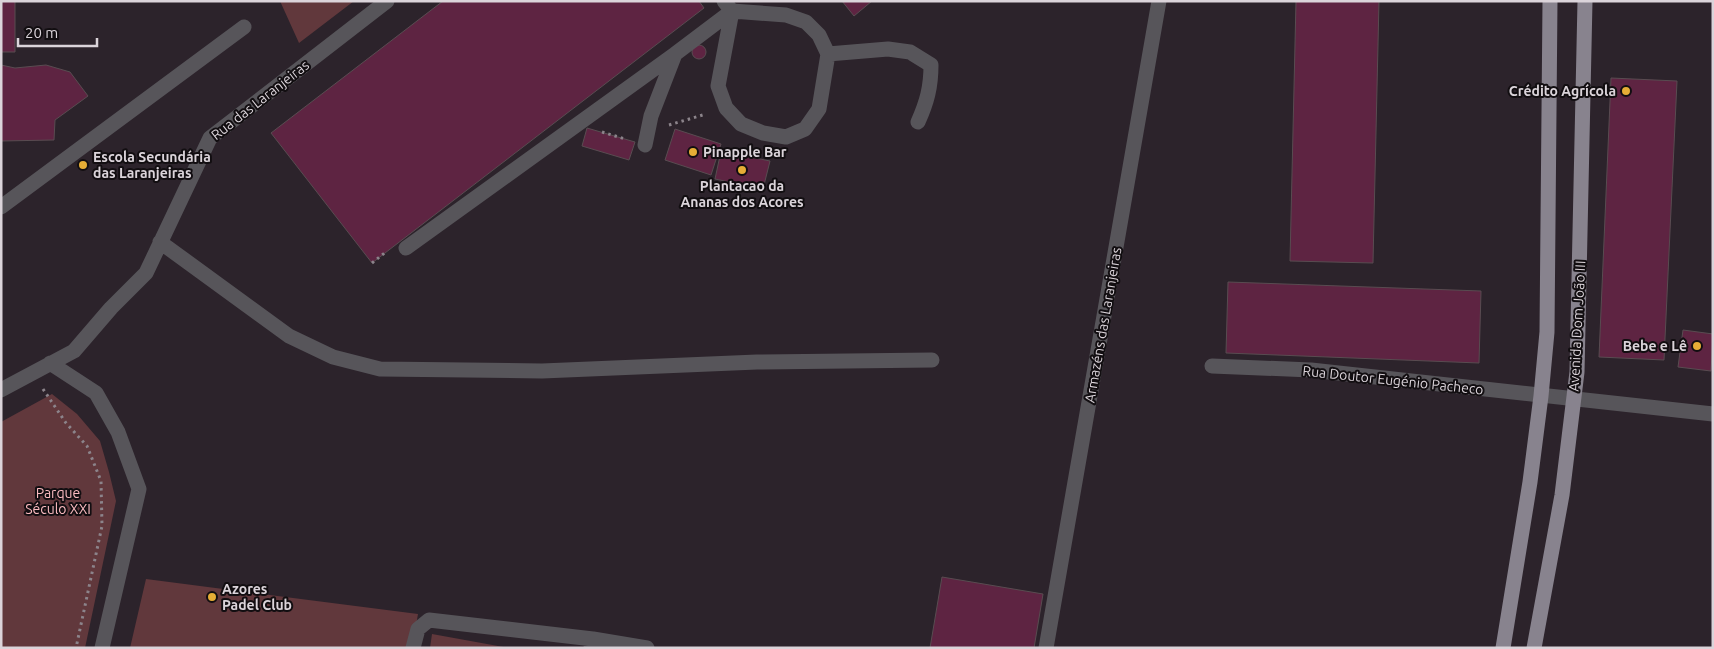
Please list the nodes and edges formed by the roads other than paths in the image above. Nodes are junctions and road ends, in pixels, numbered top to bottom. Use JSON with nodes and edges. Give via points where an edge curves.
{"nodes":[{"id":1,"x":387,"y":1,"type":"edge"},
{"id":2,"x":1159,"y":1,"type":"edge"},
{"id":3,"x":1550,"y":1,"type":"edge"},
{"id":4,"x":1585,"y":1,"type":"edge"},
{"id":5,"x":728,"y":6,"type":"edge"},
{"id":6,"x":244,"y":27,"type":"dead end"},
{"id":7,"x":675,"y":54,"type":"junction"},
{"id":8,"x":828,"y":54,"type":"junction"},
{"id":9,"x":918,"y":122,"type":"dead end"},
{"id":10,"x":646,"y":138,"type":"road end"},
{"id":11,"x":1,"y":207,"type":"edge"},
{"id":12,"x":160,"y":242,"type":"junction"},
{"id":13,"x":406,"y":248,"type":"dead end"},
{"id":14,"x":932,"y":360,"type":"dead end"},
{"id":15,"x":50,"y":363,"type":"junction"},
{"id":16,"x":1212,"y":366,"type":"dead end"},
{"id":17,"x":1,"y":390,"type":"edge"},
{"id":18,"x":1542,"y":396,"type":"junction"},
{"id":19,"x":1574,"y":398,"type":"junction"},
{"id":20,"x":1713,"y":414,"type":"edge"},
{"id":21,"x":592,"y":643,"type":"edge"},
{"id":22,"x":102,"y":648,"type":"edge"},
{"id":23,"x":413,"y":648,"type":"edge"},
{"id":24,"x":647,"y":648,"type":"edge"},
{"id":25,"x":1046,"y":648,"type":"edge"},
{"id":26,"x":1503,"y":648,"type":"edge"},
{"id":27,"x":1534,"y":648,"type":"edge"}],
"edges":[{"from":1,"to":12,"type":"street","name":"Rua das Laranjeiras","via":[[210,138]]},
{"from":2,"to":25,"type":"street","name":"Armazéns das Laranjeiras"},
{"from":3,"to":18,"type":"main road","via":[[1547,332]]},
{"from":4,"to":19,"type":"main road","name":"Avenida Dom João III","via":[[1579,332]]},
{"from":5,"to":7,"type":"street"},
{"from":5,"to":8,"type":"street","via":[[786,15],[806,22],[819,35]]},
{"from":5,"to":8,"type":"street","via":[[718,86],[726,108],[741,124],[763,133],[786,137],[805,129],[818,109]]},
{"from":6,"to":11,"type":"street"},
{"from":7,"to":10,"type":"street"},
{"from":7,"to":13,"type":"street"},
{"from":8,"to":9,"type":"street","via":[[895,50],[910,52],[932,65],[927,102]]},
{"from":12,"to":14,"type":"street","via":[[289,336],[333,357],[380,370],[542,371],[757,362]]},
{"from":12,"to":15,"type":"street","name":"Rua das Laranjeiras","via":[[146,273],[74,351]]},
{"from":15,"to":17,"type":"street","name":"Rua das Laranjeiras"},
{"from":15,"to":22,"type":"street","via":[[96,393],[118,432],[139,489]]},
{"from":16,"to":18,"type":"street","name":"Rua Doutor Eugénio Pacheco","via":[[1310,370]]},
{"from":18,"to":19,"type":"street","name":"Rua Doutor Eugénio Pacheco"},
{"from":18,"to":26,"type":"main road"},
{"from":19,"to":20,"type":"street","name":"Rua Doutor Eugénio Pacheco"},
{"from":19,"to":27,"type":"main road","name":"Avenida Dom João III","via":[[1562,495]]},
{"from":21,"to":23,"type":"street","via":[[429,620],[418,629]]},
{"from":21,"to":24,"type":"street"}]}
